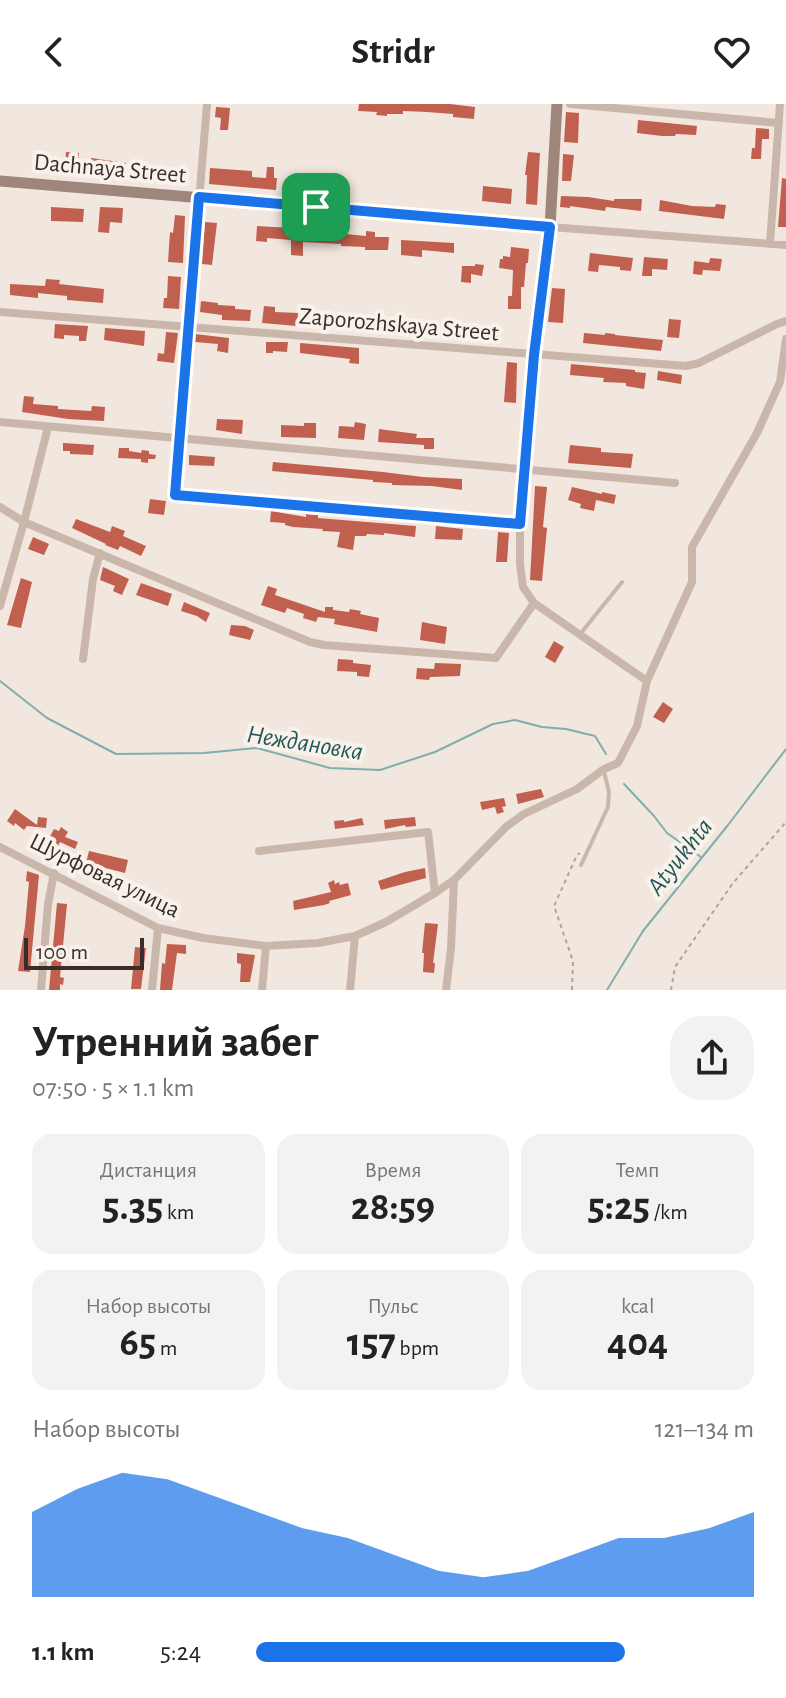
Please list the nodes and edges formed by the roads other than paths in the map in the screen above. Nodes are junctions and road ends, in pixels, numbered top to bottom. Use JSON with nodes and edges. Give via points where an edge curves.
{"nodes":[{"id":1,"x":207,"y":104,"type":"edge"},
{"id":2,"x":557,"y":104,"type":"edge"},
{"id":3,"x":570,"y":104,"type":"edge"},
{"id":4,"x":780,"y":104,"type":"edge"},
{"id":5,"x":779,"y":123,"type":"junction"},
{"id":6,"x":0,"y":181,"type":"edge"},
{"id":7,"x":199,"y":197,"type":"junction"},
{"id":8,"x":550,"y":227,"type":"junction"},
{"id":9,"x":770,"y":244,"type":"junction"},
{"id":10,"x":786,"y":245,"type":"edge"},
{"id":11,"x":0,"y":312,"type":"edge"},
{"id":12,"x":786,"y":321,"type":"edge"},
{"id":13,"x":188,"y":327,"type":"junction"},
{"id":14,"x":786,"y":339,"type":"edge"},
{"id":15,"x":534,"y":355,"type":"junction"},
{"id":16,"x":0,"y":422,"type":"edge"},
{"id":17,"x":48,"y":427,"type":"junction"},
{"id":18,"x":179,"y":438,"type":"junction"},
{"id":19,"x":524,"y":469,"type":"junction"},
{"id":20,"x":675,"y":483,"type":"dead end"},
{"id":21,"x":0,"y":507,"type":"edge"},
{"id":22,"x":24,"y":522,"type":"junction"},
{"id":23,"x":520,"y":524,"type":"junction"},
{"id":24,"x":100,"y":553,"type":"junction"},
{"id":25,"x":0,"y":569,"type":"edge"},
{"id":26,"x":9,"y":575,"type":"junction"},
{"id":27,"x":622,"y":582,"type":"dead end"},
{"id":28,"x":534,"y":603,"type":"junction"},
{"id":29,"x":0,"y":606,"type":"edge"},
{"id":30,"x":580,"y":635,"type":"junction"},
{"id":31,"x":83,"y":659,"type":"dead end"},
{"id":32,"x":647,"y":681,"type":"junction"},
{"id":33,"x":604,"y":769,"type":"junction"},
{"id":34,"x":0,"y":847,"type":"edge"},
{"id":35,"x":259,"y":851,"type":"dead end"},
{"id":36,"x":581,"y":865,"type":"dead end"},
{"id":37,"x":54,"y":873,"type":"junction"},
{"id":38,"x":454,"y":880,"type":"junction"},
{"id":39,"x":435,"y":893,"type":"junction"},
{"id":40,"x":158,"y":928,"type":"junction"},
{"id":41,"x":355,"y":936,"type":"junction"},
{"id":42,"x":266,"y":946,"type":"junction"},
{"id":43,"x":41,"y":990,"type":"edge"},
{"id":44,"x":152,"y":990,"type":"edge"},
{"id":45,"x":262,"y":990,"type":"edge"},
{"id":46,"x":350,"y":990,"type":"edge"},
{"id":47,"x":446,"y":990,"type":"edge"}],
"edges":[{"from":1,"to":7,"type":"street"},
{"from":2,"to":8,"type":"street"},
{"from":3,"to":5,"type":"street"},
{"from":4,"to":5,"type":"street"},
{"from":5,"to":9,"type":"street"},
{"from":6,"to":7,"type":"street","name":"Dachnaya Street"},
{"from":7,"to":8,"type":"street","name":"Dachnaya Street"},
{"from":7,"to":13,"type":"street"},
{"from":8,"to":9,"type":"street"},
{"from":8,"to":15,"type":"street"},
{"from":9,"to":10,"type":"street"},
{"from":11,"to":13,"type":"street","name":"Zaporozhskaya Street"},
{"from":12,"to":15,"type":"street","name":"Zaporozhskaya Street","via":[[686,366]]},
{"from":13,"to":15,"type":"street","name":"Zaporozhskaya Street"},
{"from":13,"to":18,"type":"street"},
{"from":14,"to":32,"type":"street","via":[[780,382],[692,547],[692,582]]},
{"from":15,"to":19,"type":"street"},
{"from":16,"to":17,"type":"street"},
{"from":17,"to":18,"type":"street"},
{"from":17,"to":22,"type":"street"},
{"from":18,"to":19,"type":"street"},
{"from":18,"to":23,"type":"street","via":[[175,495]]},
{"from":19,"to":20,"type":"street"},
{"from":19,"to":23,"type":"street"},
{"from":21,"to":22,"type":"street"},
{"from":22,"to":24,"type":"street"},
{"from":22,"to":26,"type":"street"},
{"from":23,"to":28,"type":"street","via":[[523,587]]},
{"from":24,"to":28,"type":"street","via":[[310,642],[341,647],[496,658]]},
{"from":24,"to":31,"type":"street"},
{"from":25,"to":26,"type":"street"},
{"from":26,"to":29,"type":"street"},
{"from":27,"to":30,"type":"lane"},
{"from":28,"to":30,"type":"street"},
{"from":30,"to":32,"type":"street"},
{"from":32,"to":33,"type":"street","name":"Шурфовая улица","via":[[637,726],[618,763]]},
{"from":33,"to":36,"type":"lane","via":[[608,807]]},
{"from":33,"to":38,"type":"street","name":"Шурфовая улица","via":[[507,826]]},
{"from":34,"to":37,"type":"street","name":"Шурфовая улица"},
{"from":35,"to":39,"type":"street","via":[[428,832]]},
{"from":37,"to":40,"type":"street","name":"Шурфовая улица"},
{"from":37,"to":43,"type":"street"},
{"from":38,"to":39,"type":"street","name":"Шурфовая улица"},
{"from":38,"to":47,"type":"street"},
{"from":39,"to":41,"type":"street","name":"Шурфовая улица"},
{"from":40,"to":42,"type":"street","name":"Шурфовая улица"},
{"from":40,"to":44,"type":"street"},
{"from":41,"to":42,"type":"street","name":"Шурфовая улица"},
{"from":41,"to":46,"type":"street"},
{"from":42,"to":45,"type":"street"}]}
